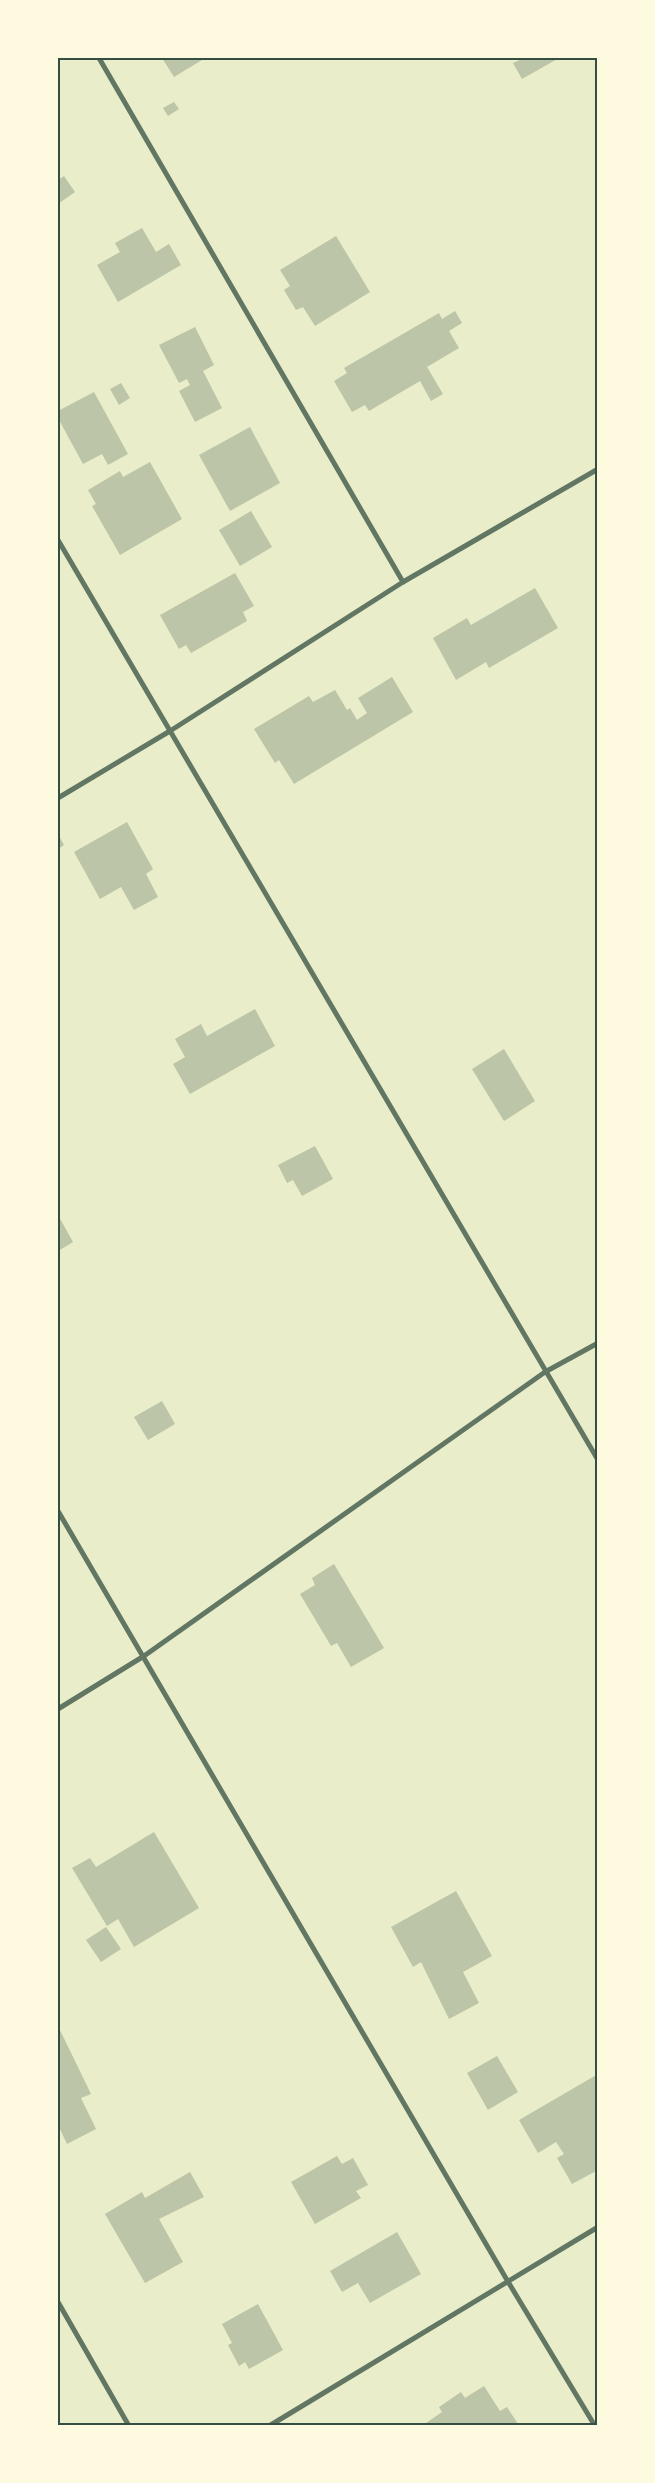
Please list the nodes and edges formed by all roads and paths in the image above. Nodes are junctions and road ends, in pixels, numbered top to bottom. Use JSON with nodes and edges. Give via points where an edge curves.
{"nodes":[{"id":1,"x":99,"y":58,"type":"edge"},
{"id":2,"x":597,"y":469,"type":"edge"},
{"id":3,"x":58,"y":540,"type":"edge"},
{"id":4,"x":403,"y":582,"type":"junction"},
{"id":5,"x":170,"y":731,"type":"junction"},
{"id":6,"x":58,"y":798,"type":"edge"},
{"id":7,"x":598,"y":1343,"type":"edge"},
{"id":8,"x":545,"y":1372,"type":"junction"},
{"id":9,"x":598,"y":1460,"type":"edge"},
{"id":10,"x":58,"y":1511,"type":"edge"},
{"id":11,"x":144,"y":1656,"type":"junction"},
{"id":12,"x":58,"y":1709,"type":"edge"},
{"id":13,"x":598,"y":2227,"type":"edge"},
{"id":14,"x":506,"y":2280,"type":"junction"},
{"id":15,"x":58,"y":2302,"type":"edge"},
{"id":16,"x":129,"y":2426,"type":"edge"},
{"id":17,"x":269,"y":2426,"type":"edge"},
{"id":18,"x":595,"y":2426,"type":"edge"}],
"edges":[{"from":1,"to":4,"type":"street"},
{"from":2,"to":4,"type":"street"},
{"from":3,"to":5,"type":"street"},
{"from":4,"to":5,"type":"street"},
{"from":5,"to":6,"type":"street"},
{"from":5,"to":8,"type":"street"},
{"from":7,"to":8,"type":"street"},
{"from":8,"to":9,"type":"street"},
{"from":8,"to":11,"type":"street"},
{"from":10,"to":11,"type":"street"},
{"from":11,"to":12,"type":"street"},
{"from":11,"to":14,"type":"street"},
{"from":13,"to":14,"type":"street"},
{"from":14,"to":17,"type":"street"},
{"from":14,"to":18,"type":"street"},
{"from":15,"to":16,"type":"street"}]}
